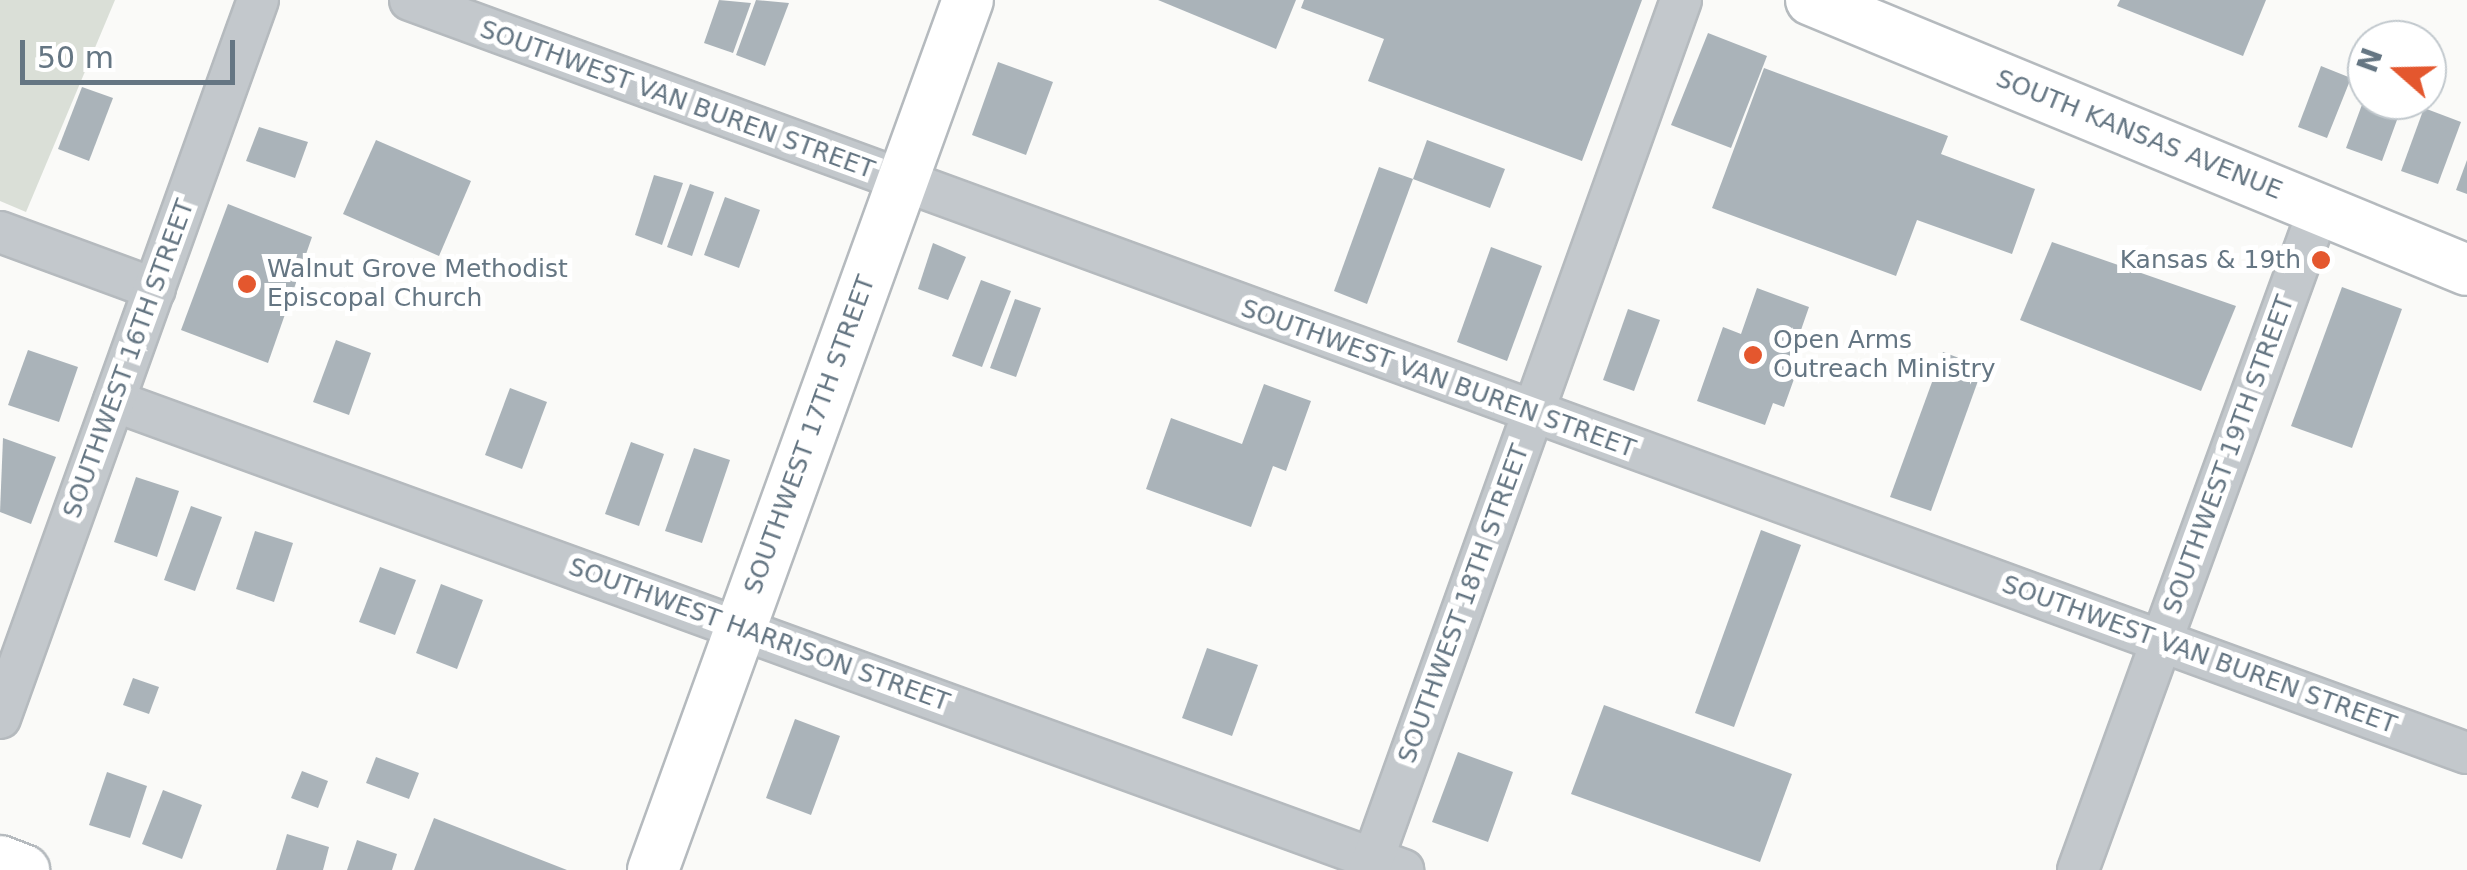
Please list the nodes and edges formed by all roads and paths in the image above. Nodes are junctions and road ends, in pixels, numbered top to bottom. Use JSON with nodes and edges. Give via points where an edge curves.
{"nodes":[{"id":1,"x":258,"y":0,"type":"edge"},
{"id":2,"x":410,"y":0,"type":"edge"},
{"id":3,"x":968,"y":0,"type":"edge"},
{"id":4,"x":1681,"y":0,"type":"edge"},
{"id":5,"x":1811,"y":0,"type":"edge"},
{"id":6,"x":902,"y":183,"type":"junction"},
{"id":7,"x":2319,"y":209,"type":"junction"},
{"id":8,"x":0,"y":232,"type":"edge"},
{"id":9,"x":2467,"y":270,"type":"edge"},
{"id":10,"x":155,"y":289,"type":"junction"},
{"id":11,"x":114,"y":401,"type":"junction"},
{"id":12,"x":1532,"y":414,"type":"junction"},
{"id":13,"x":741,"y":628,"type":"junction"},
{"id":14,"x":2161,"y":642,"type":"junction"},
{"id":15,"x":0,"y":718,"type":"edge"},
{"id":16,"x":2467,"y":753,"type":"edge"},
{"id":17,"x":0,"y":861,"type":"edge"},
{"id":18,"x":1381,"y":866,"type":"edge"},
{"id":19,"x":24,"y":870,"type":"edge"},
{"id":20,"x":653,"y":870,"type":"edge"},
{"id":21,"x":2078,"y":870,"type":"edge"}],
"edges":[{"from":1,"to":10,"type":"street","name":"SOUTHWEST 16TH STREET"},
{"from":2,"to":6,"type":"street","name":"SOUTHWEST VAN BUREN STREET"},
{"from":3,"to":6,"type":"main road","name":"SOUTHWEST 17TH STREET"},
{"from":4,"to":12,"type":"street","name":"SOUTHWEST 18TH STREET"},
{"from":5,"to":7,"type":"main road","name":"SOUTH KANSAS AVENUE"},
{"from":6,"to":12,"type":"street","name":"SOUTHWEST VAN BUREN STREET"},
{"from":6,"to":13,"type":"main road","name":"SOUTHWEST 17TH STREET"},
{"from":7,"to":9,"type":"main road","name":"SOUTH KANSAS AVENUE"},
{"from":7,"to":14,"type":"street","name":"SOUTHWEST 19TH STREET"},
{"from":8,"to":10,"type":"street"},
{"from":10,"to":11,"type":"street","name":"SOUTHWEST 16TH STREET"},
{"from":11,"to":13,"type":"street","name":"SOUTHWEST HARRISON STREET"},
{"from":11,"to":15,"type":"street","name":"SOUTHWEST 16TH STREET"},
{"from":12,"to":14,"type":"street","name":"SOUTHWEST VAN BUREN STREET"},
{"from":12,"to":18,"type":"street","name":"SOUTHWEST 18TH STREET"},
{"from":13,"to":18,"type":"street","name":"SOUTHWEST HARRISON STREET"},
{"from":13,"to":20,"type":"main road","name":"SOUTHWEST 17TH STREET"},
{"from":14,"to":16,"type":"street","name":"SOUTHWEST VAN BUREN STREET"},
{"from":14,"to":21,"type":"street","name":"SOUTHWEST 19TH STREET"},
{"from":17,"to":19,"type":"main road"}]}
